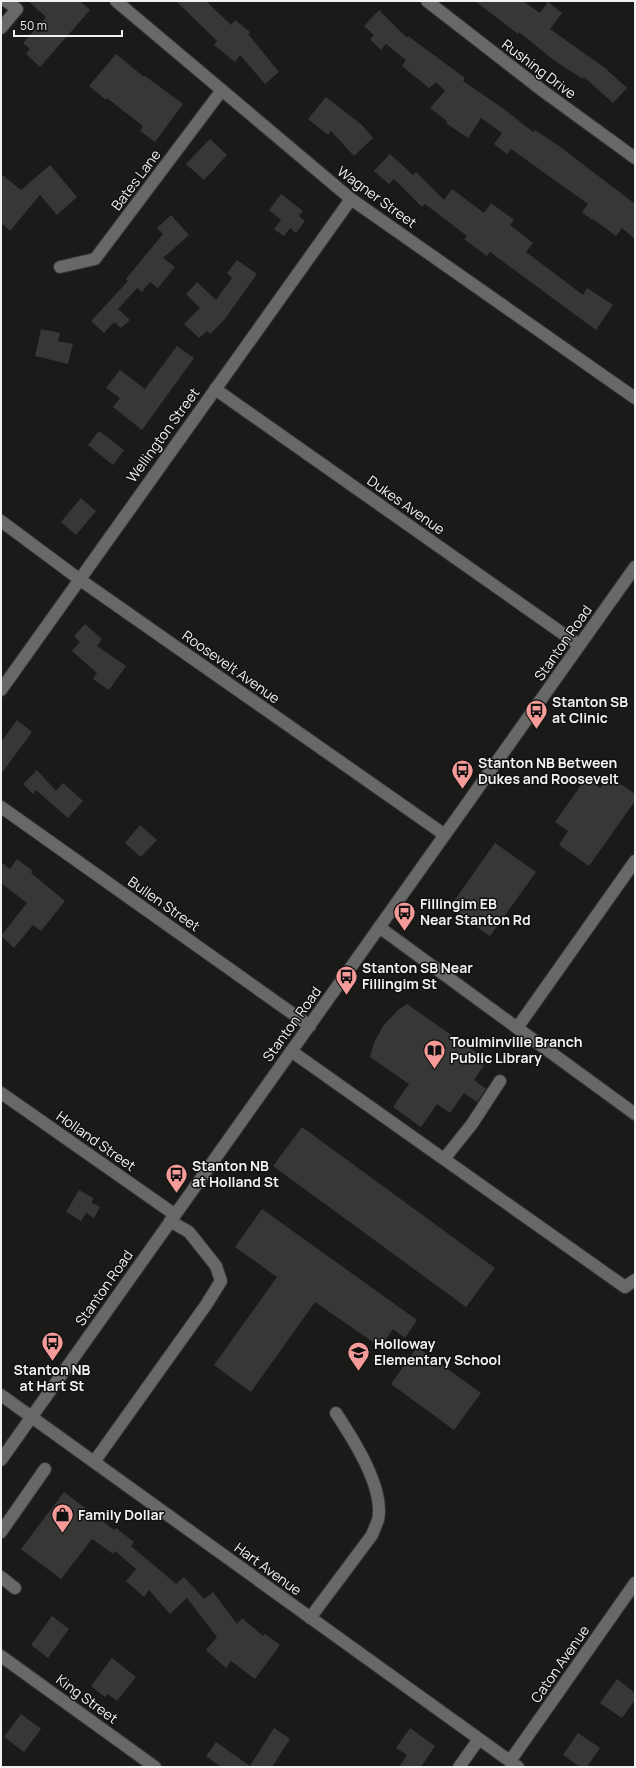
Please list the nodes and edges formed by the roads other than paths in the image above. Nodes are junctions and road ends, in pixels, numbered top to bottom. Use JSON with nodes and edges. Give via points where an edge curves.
{"nodes":[{"id":1,"x":6,"y":1,"type":"edge"},
{"id":2,"x":116,"y":1,"type":"edge"},
{"id":3,"x":427,"y":1,"type":"edge"},
{"id":4,"x":1,"y":28,"type":"edge"},
{"id":5,"x":222,"y":90,"type":"junction"},
{"id":6,"x":635,"y":158,"type":"edge"},
{"id":7,"x":350,"y":199,"type":"junction"},
{"id":8,"x":60,"y":267,"type":"dead end"},
{"id":9,"x":215,"y":389,"type":"junction"},
{"id":10,"x":635,"y":398,"type":"edge"},
{"id":11,"x":1,"y":521,"type":"edge"},
{"id":12,"x":635,"y":567,"type":"edge"},
{"id":13,"x":79,"y":579,"type":"junction"},
{"id":14,"x":579,"y":645,"type":"junction"},
{"id":15,"x":1,"y":690,"type":"edge"},
{"id":16,"x":1,"y":807,"type":"edge"},
{"id":17,"x":445,"y":835,"type":"junction"},
{"id":18,"x":635,"y":861,"type":"edge"},
{"id":19,"x":379,"y":927,"type":"junction"},
{"id":20,"x":310,"y":1026,"type":"junction"},
{"id":21,"x":517,"y":1028,"type":"junction"},
{"id":22,"x":291,"y":1051,"type":"junction"},
{"id":23,"x":500,"y":1081,"type":"dead end"},
{"id":24,"x":1,"y":1093,"type":"edge"},
{"id":25,"x":635,"y":1114,"type":"edge"},
{"id":26,"x":444,"y":1159,"type":"junction"},
{"id":27,"x":172,"y":1217,"type":"junction"},
{"id":28,"x":635,"y":1280,"type":"edge"},
{"id":29,"x":1,"y":1395,"type":"edge"},
{"id":30,"x":336,"y":1413,"type":"dead end"},
{"id":31,"x":31,"y":1417,"type":"junction"},
{"id":32,"x":1,"y":1460,"type":"edge"},
{"id":33,"x":94,"y":1462,"type":"junction"},
{"id":34,"x":45,"y":1469,"type":"dead end"},
{"id":35,"x":1,"y":1532,"type":"edge"},
{"id":36,"x":1,"y":1577,"type":"edge"},
{"id":37,"x":635,"y":1583,"type":"edge"},
{"id":38,"x":15,"y":1588,"type":"dead end"},
{"id":39,"x":310,"y":1618,"type":"junction"},
{"id":40,"x":1,"y":1656,"type":"edge"},
{"id":41,"x":479,"y":1739,"type":"junction"},
{"id":42,"x":514,"y":1764,"type":"edge"},
{"id":43,"x":155,"y":1767,"type":"edge"},
{"id":44,"x":459,"y":1767,"type":"edge"}],
"edges":[{"from":1,"to":4,"type":"street","via":[[17,9]]},
{"from":2,"to":5,"type":"street","name":"Wagner Street"},
{"from":3,"to":6,"type":"street","name":"Rushing Drive"},
{"from":5,"to":7,"type":"street","name":"Wagner Street"},
{"from":5,"to":8,"type":"street","name":"Bates Lane","via":[[95,259]]},
{"from":7,"to":9,"type":"street","name":"Wellington Street"},
{"from":7,"to":10,"type":"street","name":"Wagner Street"},
{"from":9,"to":13,"type":"street","name":"Wellington Street"},
{"from":9,"to":14,"type":"street","name":"Dukes Avenue"},
{"from":11,"to":13,"type":"street","name":"Roosevelt Avenue"},
{"from":12,"to":14,"type":"street","name":"Stanton Road"},
{"from":13,"to":15,"type":"street","name":"Wellington Street"},
{"from":13,"to":17,"type":"street","name":"Roosevelt Avenue"},
{"from":14,"to":17,"type":"street","name":"Stanton Road"},
{"from":16,"to":20,"type":"street","name":"Bullen Street"},
{"from":17,"to":19,"type":"street","name":"Stanton Road"},
{"from":18,"to":21,"type":"street"},
{"from":19,"to":20,"type":"street","name":"Stanton Road"},
{"from":19,"to":21,"type":"street"},
{"from":20,"to":22,"type":"street","name":"Stanton Road"},
{"from":21,"to":25,"type":"street"},
{"from":22,"to":26,"type":"street"},
{"from":22,"to":27,"type":"street","name":"Stanton Road"},
{"from":23,"to":26,"type":"street","via":[[472,1124]]},
{"from":24,"to":27,"type":"street","name":"Holland Street"},
{"from":26,"to":28,"type":"street","via":[[625,1287]]},
{"from":27,"to":31,"type":"street","name":"Stanton Road"},
{"from":27,"to":33,"type":"street","name":"Holland Street","via":[[189,1232],[216,1266],[221,1281]]},
{"from":29,"to":31,"type":"street","name":"Hart Avenue"},
{"from":30,"to":39,"type":"street","via":[[359,1450],[373,1481],[378,1502],[378,1520],[372,1535]]},
{"from":31,"to":32,"type":"street","name":"Stanton Road"},
{"from":31,"to":33,"type":"street","name":"Hart Avenue"},
{"from":33,"to":39,"type":"street","name":"Hart Avenue"},
{"from":34,"to":35,"type":"street"},
{"from":36,"to":38,"type":"street"},
{"from":37,"to":42,"type":"street","name":"Caton Avenue"},
{"from":39,"to":41,"type":"street","name":"Hart Avenue"},
{"from":40,"to":43,"type":"street","name":"King Street"},
{"from":41,"to":42,"type":"street","name":"Hart Avenue"},
{"from":41,"to":44,"type":"street"}]}
